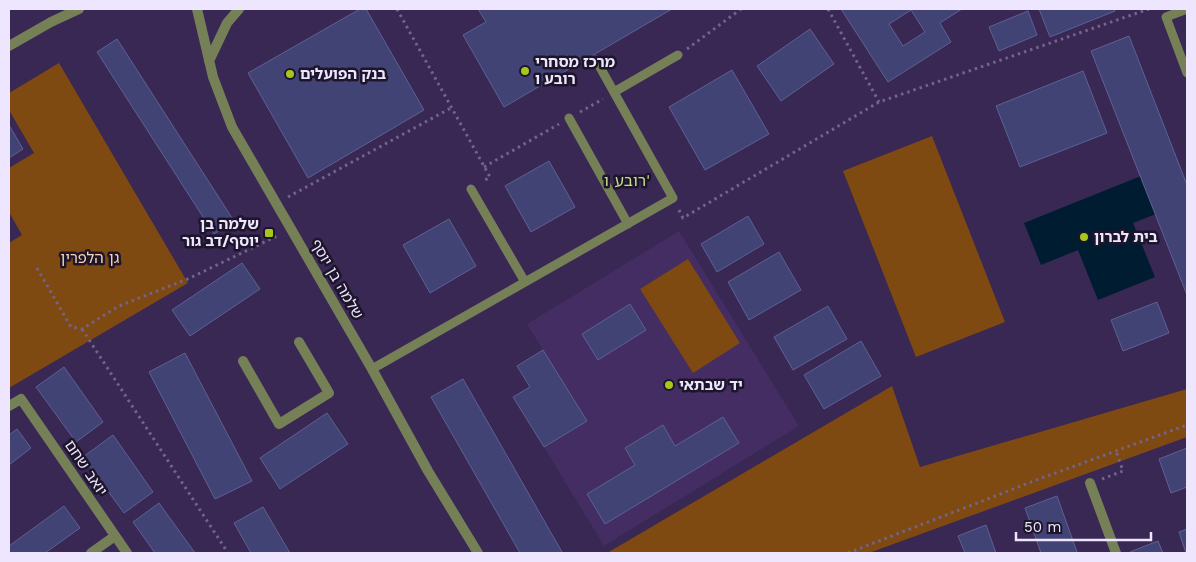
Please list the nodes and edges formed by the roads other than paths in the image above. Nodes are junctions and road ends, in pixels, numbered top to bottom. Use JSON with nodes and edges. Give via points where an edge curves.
{"nodes":[{"id":1,"x":79,"y":9,"type":"edge"},
{"id":2,"x":197,"y":9,"type":"edge"},
{"id":3,"x":238,"y":9,"type":"edge"},
{"id":4,"x":1187,"y":9,"type":"edge"},
{"id":5,"x":9,"y":46,"type":"edge"},
{"id":6,"x":678,"y":55,"type":"road end"},
{"id":7,"x":210,"y":60,"type":"junction"},
{"id":8,"x":596,"y":60,"type":"dead end"},
{"id":9,"x":1187,"y":73,"type":"edge"},
{"id":10,"x":614,"y":92,"type":"junction"},
{"id":11,"x":569,"y":118,"type":"road end"},
{"id":12,"x":470,"y":189,"type":"road end"},
{"id":13,"x":628,"y":224,"type":"junction"},
{"id":14,"x":525,"y":282,"type":"junction"},
{"id":15,"x":299,"y":342,"type":"dead end"},
{"id":16,"x":242,"y":361,"type":"dead end"},
{"id":17,"x":372,"y":369,"type":"junction"},
{"id":18,"x":9,"y":406,"type":"edge"},
{"id":19,"x":1090,"y":483,"type":"road end"},
{"id":20,"x":115,"y":536,"type":"junction"},
{"id":21,"x":91,"y":553,"type":"edge"},
{"id":22,"x":127,"y":553,"type":"edge"},
{"id":23,"x":478,"y":553,"type":"edge"},
{"id":24,"x":1116,"y":553,"type":"edge"}],
"edges":[{"from":1,"to":5,"type":"street"},
{"from":2,"to":7,"type":"street","name":"שלמה בן יוסף"},
{"from":3,"to":7,"type":"street","via":[[227,23]]},
{"from":4,"to":9,"type":"lane","via":[[1166,17]]},
{"from":6,"to":10,"type":"lane"},
{"from":7,"to":17,"type":"street","name":"שלמה בן יוסף","via":[[232,127]]},
{"from":8,"to":10,"type":"lane"},
{"from":10,"to":13,"type":"lane","via":[[673,198]]},
{"from":11,"to":13,"type":"lane"},
{"from":12,"to":14,"type":"lane"},
{"from":13,"to":14,"type":"lane"},
{"from":14,"to":17,"type":"lane"},
{"from":15,"to":16,"type":"street","via":[[329,393],[278,424]]},
{"from":17,"to":23,"type":"street","name":"שלמה בן יוסף"},
{"from":18,"to":20,"type":"street","name":"יואב שחם","via":[[21,399]]},
{"from":19,"to":24,"type":"street"},
{"from":20,"to":21,"type":"street"},
{"from":20,"to":22,"type":"street","name":"יואב שחם"}]}
